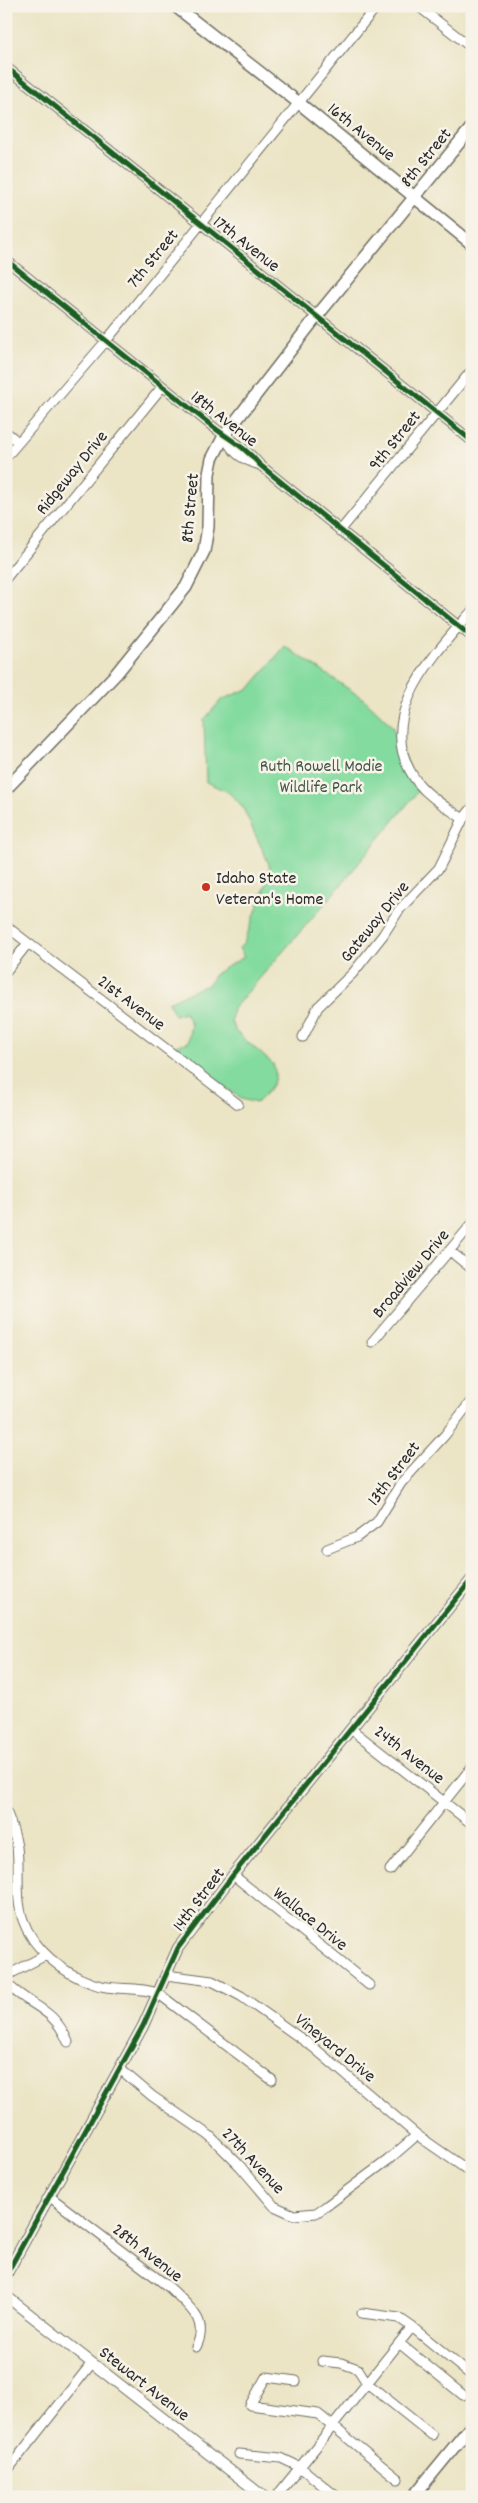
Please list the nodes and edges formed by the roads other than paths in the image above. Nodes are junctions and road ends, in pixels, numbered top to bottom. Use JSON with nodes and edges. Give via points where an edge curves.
{"nodes":[{"id":1,"x":175,"y":6,"type":"edge"},
{"id":2,"x":376,"y":6,"type":"edge"},
{"id":3,"x":418,"y":6,"type":"edge"},
{"id":4,"x":472,"y":48,"type":"edge"},
{"id":5,"x":6,"y":67,"type":"edge"},
{"id":6,"x":299,"y":103,"type":"junction"},
{"id":7,"x":472,"y":128,"type":"edge"},
{"id":8,"x":415,"y":198,"type":"junction"},
{"id":9,"x":201,"y":224,"type":"junction"},
{"id":10,"x":472,"y":244,"type":"edge"},
{"id":11,"x":6,"y":260,"type":"edge"},
{"id":12,"x":317,"y":316,"type":"junction"},
{"id":13,"x":106,"y":341,"type":"junction"},
{"id":14,"x":472,"y":370,"type":"edge"},
{"id":15,"x":162,"y":387,"type":"junction"},
{"id":16,"x":437,"y":413,"type":"junction"},
{"id":17,"x":6,"y":432,"type":"edge"},
{"id":18,"x":224,"y":436,"type":"junction"},
{"id":19,"x":472,"y":441,"type":"edge"},
{"id":20,"x":18,"y":442,"type":"junction"},
{"id":21,"x":6,"y":457,"type":"edge"},
{"id":22,"x":340,"y":531,"type":"junction"},
{"id":23,"x":6,"y":578,"type":"edge"},
{"id":24,"x":472,"y":611,"type":"edge"},
{"id":25,"x":458,"y":626,"type":"junction"},
{"id":26,"x":472,"y":637,"type":"edge"},
{"id":27,"x":6,"y":789,"type":"edge"},
{"id":28,"x":472,"y":808,"type":"edge"},
{"id":29,"x":463,"y":819,"type":"junction"},
{"id":30,"x":6,"y":926,"type":"edge"},
{"id":31,"x":28,"y":943,"type":"junction"},
{"id":32,"x":6,"y":971,"type":"edge"},
{"id":33,"x":303,"y":1037,"type":"dead end"},
{"id":34,"x":238,"y":1104,"type":"dead end"},
{"id":35,"x":472,"y":1224,"type":"edge"},
{"id":36,"x":450,"y":1251,"type":"junction"},
{"id":37,"x":472,"y":1269,"type":"edge"},
{"id":38,"x":372,"y":1342,"type":"dead end"},
{"id":39,"x":472,"y":1400,"type":"edge"},
{"id":40,"x":327,"y":1549,"type":"dead end"},
{"id":41,"x":472,"y":1579,"type":"edge"},
{"id":42,"x":351,"y":1729,"type":"junction"},
{"id":43,"x":472,"y":1767,"type":"edge"},
{"id":44,"x":444,"y":1802,"type":"junction"},
{"id":45,"x":6,"y":1811,"type":"edge"},
{"id":46,"x":472,"y":1824,"type":"edge"},
{"id":47,"x":390,"y":1870,"type":"dead end"},
{"id":48,"x":233,"y":1875,"type":"junction"},
{"id":49,"x":46,"y":1955,"type":"junction"},
{"id":50,"x":166,"y":1975,"type":"junction"},
{"id":51,"x":6,"y":1976,"type":"edge"},
{"id":52,"x":6,"y":1982,"type":"edge"},
{"id":53,"x":369,"y":1985,"type":"dead end"},
{"id":54,"x":159,"y":1994,"type":"junction"},
{"id":55,"x":68,"y":2042,"type":"dead end"},
{"id":56,"x":120,"y":2069,"type":"junction"},
{"id":57,"x":272,"y":2080,"type":"dead end"},
{"id":58,"x":417,"y":2135,"type":"junction"},
{"id":59,"x":472,"y":2173,"type":"edge"},
{"id":60,"x":49,"y":2196,"type":"junction"},
{"id":61,"x":6,"y":2275,"type":"edge"},
{"id":62,"x":6,"y":2296,"type":"edge"},
{"id":63,"x":362,"y":2313,"type":"dead end"},
{"id":64,"x":412,"y":2327,"type":"junction"},
{"id":65,"x":399,"y":2343,"type":"junction"},
{"id":66,"x":196,"y":2347,"type":"dead end"},
{"id":67,"x":322,"y":2361,"type":"dead end"},
{"id":68,"x":92,"y":2362,"type":"junction"},
{"id":69,"x":472,"y":2376,"type":"edge"},
{"id":70,"x":296,"y":2381,"type":"dead end"},
{"id":71,"x":367,"y":2383,"type":"junction"},
{"id":72,"x":463,"y":2395,"type":"dead end"},
{"id":73,"x":472,"y":2425,"type":"edge"},
{"id":74,"x":332,"y":2426,"type":"junction"},
{"id":75,"x":432,"y":2435,"type":"dead end"},
{"id":76,"x":239,"y":2454,"type":"dead end"},
{"id":77,"x":300,"y":2466,"type":"junction"},
{"id":78,"x":6,"y":2472,"type":"edge"},
{"id":79,"x":398,"y":2479,"type":"dead end"},
{"id":80,"x":264,"y":2497,"type":"edge"},
{"id":81,"x":276,"y":2497,"type":"edge"},
{"id":82,"x":337,"y":2497,"type":"edge"},
{"id":83,"x":414,"y":2497,"type":"edge"}],
"edges":[{"from":1,"to":6,"type":"main road","name":"16th Avenue"},
{"from":2,"to":6,"type":"street","name":"7th Street"},
{"from":3,"to":4,"type":"street"},
{"from":5,"to":9,"type":"street","name":"17th Avenue"},
{"from":6,"to":8,"type":"main road","name":"16th Avenue"},
{"from":6,"to":9,"type":"street","name":"7th Street"},
{"from":7,"to":8,"type":"main road","name":"8th Street"},
{"from":8,"to":10,"type":"main road","name":"16th Avenue"},
{"from":8,"to":12,"type":"main road","name":"8th Street"},
{"from":9,"to":12,"type":"street","name":"17th Avenue"},
{"from":9,"to":13,"type":"street","name":"7th Street"},
{"from":11,"to":13,"type":"street","name":"18th Avenue"},
{"from":12,"to":16,"type":"street","name":"17th Avenue"},
{"from":12,"to":18,"type":"main road","name":"8th Street"},
{"from":13,"to":15,"type":"street","name":"18th Avenue"},
{"from":13,"to":20,"type":"street","name":"7th Street"},
{"from":14,"to":16,"type":"street","name":"9th Street"},
{"from":15,"to":18,"type":"street","name":"18th Avenue"},
{"from":15,"to":23,"type":"street","name":"Ridgeway Drive"},
{"from":16,"to":19,"type":"street","name":"17th Avenue"},
{"from":16,"to":22,"type":"street","name":"9th Street"},
{"from":17,"to":20,"type":"street"},
{"from":18,"to":22,"type":"street","name":"18th Avenue","via":[[232,451],[244,460],[260,465]]},
{"from":18,"to":27,"type":"main road","name":"8th Street","via":[[210,466],[207,537],[193,576],[116,674]]},
{"from":20,"to":21,"type":"street","name":"7th Street"},
{"from":22,"to":25,"type":"street","name":"18th Avenue"},
{"from":24,"to":25,"type":"street"},
{"from":25,"to":26,"type":"street","name":"18th Avenue"},
{"from":25,"to":29,"type":"street","via":[[408,697],[400,731],[406,759],[419,784]]},
{"from":28,"to":29,"type":"street","name":"Gateway Drive"},
{"from":29,"to":33,"type":"street","name":"Gateway Drive","via":[[439,868],[398,910],[353,973],[318,1007]]},
{"from":30,"to":31,"type":"street","name":"21st Avenue"},
{"from":31,"to":32,"type":"street"},
{"from":31,"to":34,"type":"street","name":"21st Avenue"},
{"from":35,"to":36,"type":"street","name":"Broadview Drive"},
{"from":36,"to":37,"type":"street"},
{"from":36,"to":38,"type":"street","name":"Broadview Drive"},
{"from":39,"to":40,"type":"street","name":"13th Street","via":[[401,1483],[368,1531]]},
{"from":41,"to":42,"type":"street","name":"14th Street"},
{"from":42,"to":44,"type":"street","name":"24th Avenue"},
{"from":42,"to":48,"type":"street","name":"14th Street"},
{"from":43,"to":44,"type":"street"},
{"from":44,"to":46,"type":"street","name":"24th Avenue"},
{"from":44,"to":47,"type":"street"},
{"from":45,"to":49,"type":"street","via":[[17,1848],[18,1894],[23,1920]]},
{"from":48,"to":50,"type":"street","name":"14th Street","via":[[178,1948]]},
{"from":48,"to":53,"type":"street","name":"Wallace Drive"},
{"from":49,"to":51,"type":"street"},
{"from":49,"to":54,"type":"street","via":[[92,1984]]},
{"from":50,"to":54,"type":"street","name":"14th Street"},
{"from":50,"to":58,"type":"street","name":"Vineyard Drive","via":[[212,1981],[242,1996],[313,2047]]},
{"from":52,"to":55,"type":"street","via":[[18,1995],[56,2020]]},
{"from":54,"to":56,"type":"street","name":"14th Street"},
{"from":54,"to":57,"type":"street"},
{"from":56,"to":58,"type":"street","name":"27th Avenue","via":[[152,2096],[210,2136],[268,2201],[283,2212],[294,2215],[316,2213]]},
{"from":56,"to":60,"type":"street","name":"14th Street"},
{"from":58,"to":59,"type":"street","name":"Vineyard Drive"},
{"from":60,"to":61,"type":"street","name":"14th Street"},
{"from":60,"to":66,"type":"street","name":"28th Avenue","via":[[187,2304],[202,2328],[202,2337]]},
{"from":62,"to":68,"type":"street","name":"Stewart Avenue"},
{"from":63,"to":64,"type":"street","via":[[399,2318]]},
{"from":64,"to":65,"type":"street"},
{"from":64,"to":69,"type":"street"},
{"from":65,"to":71,"type":"street"},
{"from":65,"to":72,"type":"street"},
{"from":67,"to":71,"type":"street","via":[[358,2369]]},
{"from":68,"to":78,"type":"street"},
{"from":68,"to":80,"type":"street","name":"Stewart Avenue"},
{"from":70,"to":74,"type":"street","via":[[266,2377],[250,2405],[318,2414]]},
{"from":71,"to":74,"type":"street"},
{"from":71,"to":75,"type":"street"},
{"from":73,"to":83,"type":"main road"},
{"from":74,"to":77,"type":"street"},
{"from":74,"to":79,"type":"street"},
{"from":76,"to":77,"type":"street","via":[[281,2458]]},
{"from":77,"to":81,"type":"street"},
{"from":77,"to":82,"type":"street"}]}
